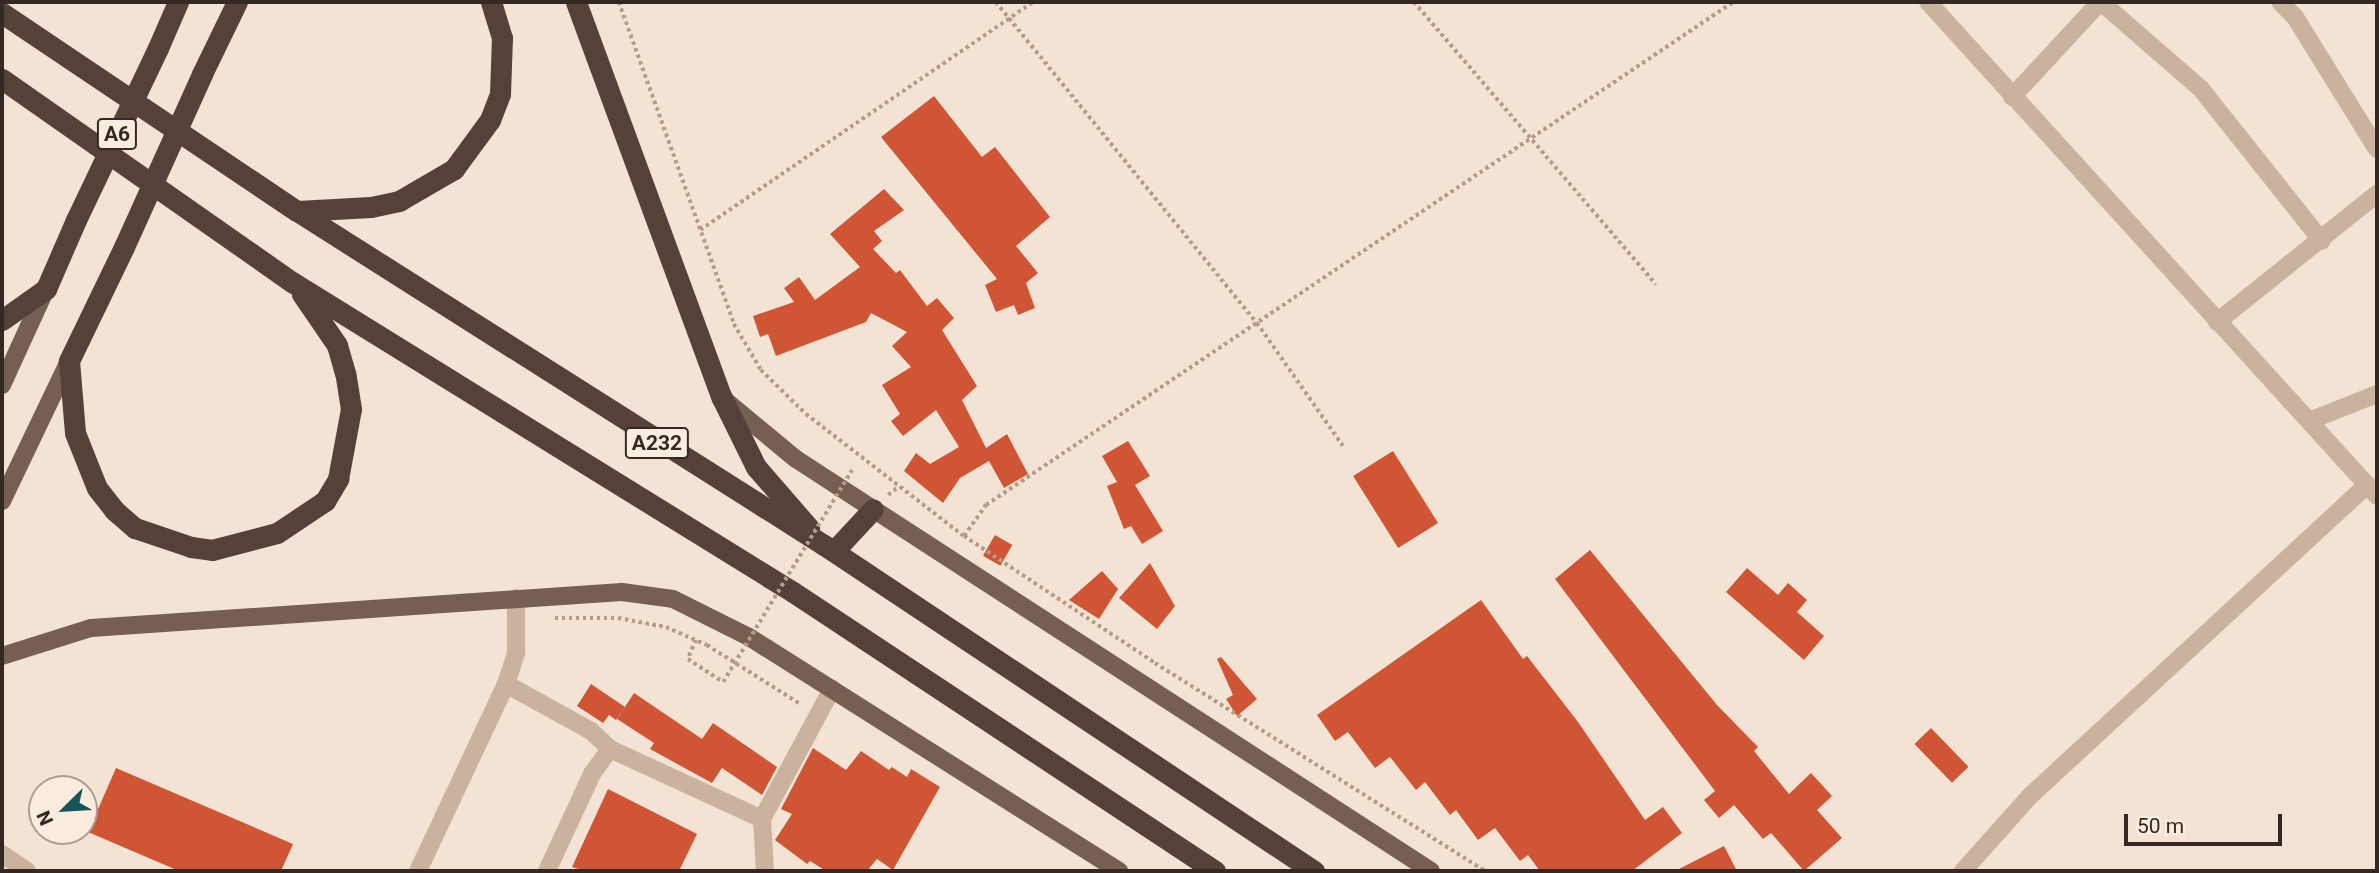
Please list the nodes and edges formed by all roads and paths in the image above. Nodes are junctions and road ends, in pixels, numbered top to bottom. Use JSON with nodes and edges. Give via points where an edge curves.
{"nodes":[{"id":1,"x":178,"y":2,"type":"edge"},
{"id":2,"x":237,"y":2,"type":"edge"},
{"id":3,"x":491,"y":2,"type":"edge"},
{"id":4,"x":576,"y":2,"type":"edge"},
{"id":5,"x":619,"y":2,"type":"edge"},
{"id":6,"x":996,"y":2,"type":"edge"},
{"id":7,"x":1033,"y":2,"type":"edge"},
{"id":8,"x":1414,"y":2,"type":"edge"},
{"id":9,"x":1733,"y":2,"type":"edge"},
{"id":10,"x":1928,"y":2,"type":"edge"},
{"id":11,"x":2101,"y":2,"type":"edge"},
{"id":12,"x":2280,"y":2,"type":"edge"},
{"id":13,"x":2,"y":13,"type":"edge"},
{"id":14,"x":1009,"y":18,"type":"junction"},
{"id":15,"x":2,"y":79,"type":"edge"},
{"id":16,"x":2,"y":88,"type":"edge"},
{"id":17,"x":2012,"y":97,"type":"junction"},
{"id":18,"x":39,"y":103,"type":"junction"},
{"id":19,"x":1530,"y":138,"type":"junction"},
{"id":20,"x":2377,"y":149,"type":"edge"},
{"id":21,"x":2377,"y":194,"type":"edge"},
{"id":22,"x":297,"y":211,"type":"junction"},
{"id":23,"x":699,"y":230,"type":"junction"},
{"id":24,"x":2322,"y":240,"type":"junction"},
{"id":25,"x":292,"y":282,"type":"junction"},
{"id":26,"x":1656,"y":284,"type":"dead end"},
{"id":27,"x":46,"y":289,"type":"junction"},
{"id":28,"x":2,"y":320,"type":"edge"},
{"id":29,"x":2217,"y":322,"type":"junction"},
{"id":30,"x":1257,"y":323,"type":"junction"},
{"id":31,"x":69,"y":361,"type":"junction"},
{"id":32,"x":2,"y":385,"type":"edge"},
{"id":33,"x":2377,"y":394,"type":"edge"},
{"id":34,"x":722,"y":398,"type":"junction"},
{"id":35,"x":2309,"y":421,"type":"junction"},
{"id":36,"x":1343,"y":446,"type":"dead end"},
{"id":37,"x":852,"y":470,"type":"dead end"},
{"id":38,"x":900,"y":486,"type":"junction"},
{"id":39,"x":2372,"y":490,"type":"edge"},
{"id":40,"x":890,"y":496,"type":"dead end"},
{"id":41,"x":2,"y":501,"type":"edge"},
{"id":42,"x":873,"y":509,"type":"junction"},
{"id":43,"x":964,"y":536,"type":"junction"},
{"id":44,"x":829,"y":548,"type":"junction"},
{"id":45,"x":516,"y":598,"type":"junction"},
{"id":46,"x":517,"y":618,"type":"junction"},
{"id":47,"x":696,"y":640,"type":"junction"},
{"id":48,"x":2,"y":656,"type":"edge"},
{"id":49,"x":506,"y":684,"type":"junction"},
{"id":50,"x":832,"y":690,"type":"junction"},
{"id":51,"x":819,"y":715,"type":"junction"},
{"id":52,"x":610,"y":749,"type":"junction"},
{"id":53,"x":762,"y":819,"type":"junction"},
{"id":54,"x":2,"y":854,"type":"edge"},
{"id":55,"x":27,"y":871,"type":"edge"},
{"id":56,"x":418,"y":871,"type":"edge"},
{"id":57,"x":547,"y":871,"type":"edge"},
{"id":58,"x":765,"y":871,"type":"edge"},
{"id":59,"x":1119,"y":871,"type":"edge"},
{"id":60,"x":1215,"y":871,"type":"edge"},
{"id":61,"x":1314,"y":871,"type":"edge"},
{"id":62,"x":1431,"y":871,"type":"edge"},
{"id":63,"x":1485,"y":871,"type":"edge"},
{"id":64,"x":1963,"y":871,"type":"edge"}],
"edges":[{"from":1,"to":27,"type":"highway","number":"A6","bridge":true},
{"from":2,"to":31,"type":"highway","number":"A6","bridge":true},
{"from":3,"to":22,"type":"highway","via":[[502,38],[500,94],[490,120],[454,169],[399,201]]},
{"from":4,"to":34,"type":"highway"},
{"from":5,"to":23,"type":"path"},
{"from":6,"to":14,"type":"path"},
{"from":7,"to":14,"type":"path"},
{"from":8,"to":19,"type":"path"},
{"from":9,"to":19,"type":"path"},
{"from":10,"to":17,"type":"street"},
{"from":11,"to":17,"type":"street"},
{"from":11,"to":24,"type":"street","via":[[2201,89]]},
{"from":12,"to":20,"type":"street","via":[[2295,17]]},
{"from":13,"to":22,"type":"highway","number":"A232"},
{"from":14,"to":23,"type":"path"},
{"from":14,"to":30,"type":"path"},
{"from":15,"to":18,"type":"highway","number":"A232"},
{"from":16,"to":18,"type":"highway"},
{"from":17,"to":29,"type":"street"},
{"from":18,"to":25,"type":"highway","number":"A232"},
{"from":19,"to":26,"type":"path"},
{"from":19,"to":30,"type":"path"},
{"from":21,"to":24,"type":"street"},
{"from":22,"to":44,"type":"highway","number":"A232"},
{"from":23,"to":38,"type":"path","via":[[734,324],[761,370],[806,414]]},
{"from":24,"to":29,"type":"street"},
{"from":25,"to":31,"type":"highway","via":[[337,345],[351,410],[338,479],[325,501],[277,533],[212,550],[135,528],[97,488],[84,459],[71,411]]},
{"from":25,"to":60,"type":"highway","number":"A232","via":[[793,592]]},
{"from":27,"to":28,"type":"highway"},
{"from":27,"to":32,"type":"main road"},
{"from":29,"to":35,"type":"street"},
{"from":30,"to":36,"type":"path"},
{"from":30,"to":43,"type":"path","via":[[986,505]]},
{"from":31,"to":41,"type":"main road"},
{"from":33,"to":35,"type":"street"},
{"from":34,"to":42,"type":"main road","via":[[796,459]]},
{"from":34,"to":44,"type":"highway","via":[[756,467]]},
{"from":35,"to":39,"type":"street"},
{"from":37,"to":47,"type":"path","bridge":true,"via":[[723,682],[688,659]]},
{"from":38,"to":40,"type":"path"},
{"from":38,"to":43,"type":"path"},
{"from":39,"to":64,"type":"street","via":[[2030,796]]},
{"from":42,"to":44,"type":"highway"},
{"from":42,"to":62,"type":"main road"},
{"from":43,"to":63,"type":"path","via":[[1154,663]]},
{"from":44,"to":61,"type":"highway","number":"A232"},
{"from":45,"to":46,"type":"street"},
{"from":45,"to":48,"type":"main road","via":[[91,628]]},
{"from":45,"to":50,"type":"main road","via":[[622,592],[673,599],[749,637]]},
{"from":46,"to":47,"type":"path","via":[[618,618],[666,627]]},
{"from":46,"to":49,"type":"street","via":[[516,653]]},
{"from":47,"to":51,"type":"path"},
{"from":49,"to":52,"type":"street","via":[[591,731]]},
{"from":49,"to":56,"type":"street"},
{"from":50,"to":51,"type":"street"},
{"from":50,"to":59,"type":"main road"},
{"from":51,"to":53,"type":"street"},
{"from":52,"to":53,"type":"street"},
{"from":52,"to":57,"type":"street","via":[[592,774]]},
{"from":53,"to":58,"type":"street"},
{"from":54,"to":55,"type":"street"}]}
